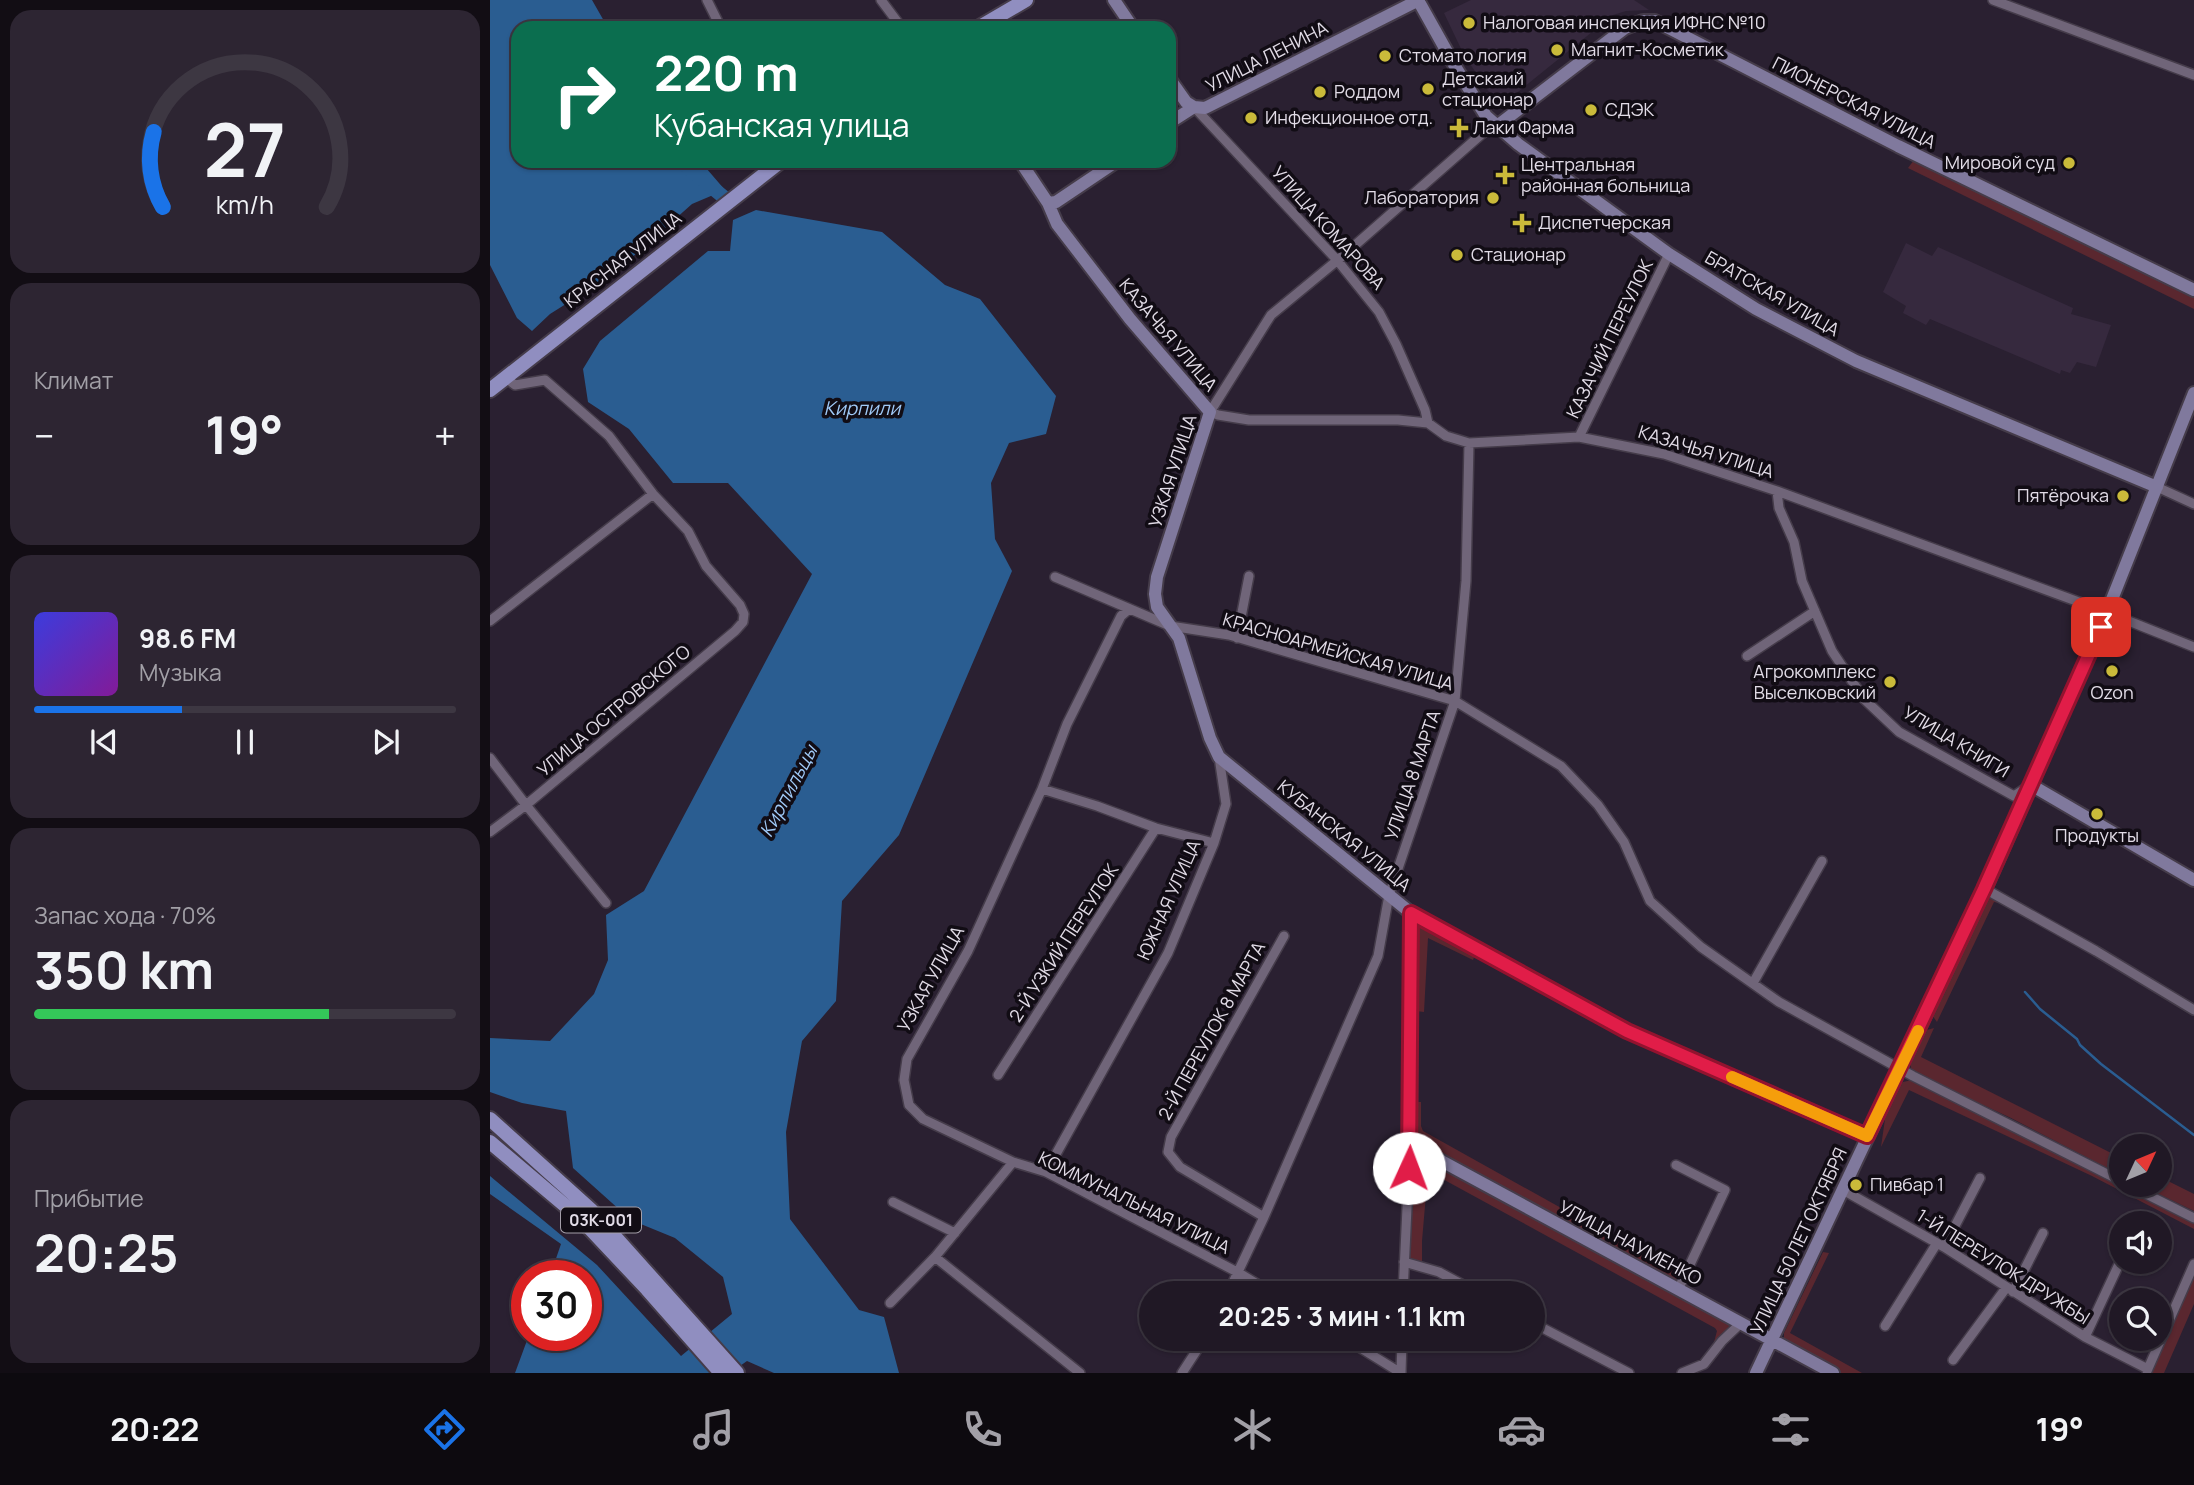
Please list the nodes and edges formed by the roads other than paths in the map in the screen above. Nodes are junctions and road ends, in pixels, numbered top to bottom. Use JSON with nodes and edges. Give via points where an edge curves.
{"nodes":[{"id":1,"x":707,"y":0,"type":"edge"},
{"id":2,"x":881,"y":0,"type":"edge"},
{"id":3,"x":1026,"y":0,"type":"edge"},
{"id":4,"x":1114,"y":0,"type":"edge"},
{"id":5,"x":1418,"y":0,"type":"edge"},
{"id":6,"x":1993,"y":0,"type":"edge"},
{"id":7,"x":718,"y":21,"type":"edge"},
{"id":8,"x":897,"y":21,"type":"edge"},
{"id":9,"x":990,"y":21,"type":"edge"},
{"id":10,"x":1128,"y":21,"type":"edge"},
{"id":11,"x":1649,"y":21,"type":"joint"},
{"id":12,"x":2194,"y":75,"type":"edge"},
{"id":13,"x":1176,"y":88,"type":"edge"},
{"id":14,"x":1194,"y":107,"type":"junction"},
{"id":15,"x":1176,"y":119,"type":"edge"},
{"id":16,"x":1497,"y":126,"type":"junction"},
{"id":17,"x":772,"y":168,"type":"edge"},
{"id":18,"x":1025,"y":168,"type":"edge"},
{"id":19,"x":1107,"y":168,"type":"edge"},
{"id":20,"x":1048,"y":203,"type":"junction"},
{"id":21,"x":1669,"y":254,"type":"junction"},
{"id":22,"x":1337,"y":260,"type":"junction"},
{"id":23,"x":2194,"y":290,"type":"edge"},
{"id":24,"x":506,"y":378,"type":"junction"},
{"id":25,"x":490,"y":390,"type":"edge"},
{"id":26,"x":2194,"y":393,"type":"edge"},
{"id":27,"x":1210,"y":412,"type":"junction"},
{"id":28,"x":1429,"y":423,"type":"junction"},
{"id":29,"x":1579,"y":437,"type":"junction"},
{"id":30,"x":1469,"y":443,"type":"junction"},
{"id":31,"x":2157,"y":487,"type":"junction"},
{"id":32,"x":1777,"y":491,"type":"junction"},
{"id":33,"x":653,"y":494,"type":"junction"},
{"id":34,"x":2194,"y":504,"type":"edge"},
{"id":35,"x":1249,"y":576,"type":"dead end"},
{"id":36,"x":1055,"y":577,"type":"dead end"},
{"id":37,"x":1129,"y":609,"type":"junction"},
{"id":38,"x":1815,"y":611,"type":"junction"},
{"id":39,"x":2106,"y":612,"type":"junction"},
{"id":40,"x":490,"y":621,"type":"edge"},
{"id":41,"x":1170,"y":626,"type":"junction"},
{"id":42,"x":1237,"y":638,"type":"junction"},
{"id":43,"x":2194,"y":647,"type":"edge"},
{"id":44,"x":1746,"y":656,"type":"dead end"},
{"id":45,"x":1455,"y":701,"type":"junction"},
{"id":46,"x":1219,"y":757,"type":"junction"},
{"id":47,"x":490,"y":758,"type":"edge"},
{"id":48,"x":2031,"y":785,"type":"junction"},
{"id":49,"x":1042,"y":789,"type":"junction"},
{"id":50,"x":526,"y":805,"type":"junction"},
{"id":51,"x":1156,"y":828,"type":"junction"},
{"id":52,"x":490,"y":832,"type":"edge"},
{"id":53,"x":1214,"y":843,"type":"junction"},
{"id":54,"x":1822,"y":861,"type":"dead end"},
{"id":55,"x":2194,"y":880,"type":"edge"},
{"id":56,"x":1984,"y":889,"type":"junction"},
{"id":57,"x":1389,"y":895,"type":"junction"},
{"id":58,"x":606,"y":903,"type":"dead end"},
{"id":59,"x":1411,"y":913,"type":"junction"},
{"id":60,"x":1284,"y":936,"type":"dead end"},
{"id":61,"x":1753,"y":983,"type":"junction"},
{"id":62,"x":2194,"y":1010,"type":"edge"},
{"id":63,"x":1900,"y":1069,"type":"junction"},
{"id":64,"x":999,"y":1075,"type":"dead end"},
{"id":65,"x":909,"y":1105,"type":"joint"},
{"id":66,"x":490,"y":1119,"type":"edge"},
{"id":67,"x":1867,"y":1136,"type":"junction"},
{"id":68,"x":490,"y":1142,"type":"edge"},
{"id":69,"x":1410,"y":1144,"type":"junction"},
{"id":70,"x":1013,"y":1162,"type":"junction"},
{"id":71,"x":1676,"y":1165,"type":"dead end"},
{"id":72,"x":1046,"y":1172,"type":"junction"},
{"id":73,"x":2109,"y":1175,"type":"edge"},
{"id":74,"x":1980,"y":1178,"type":"dead end"},
{"id":75,"x":1843,"y":1190,"type":"junction"},
{"id":76,"x":2152,"y":1197,"type":"edge"},
{"id":77,"x":893,"y":1202,"type":"dead end"},
{"id":78,"x":1264,"y":1217,"type":"junction"},
{"id":79,"x":2194,"y":1218,"type":"edge"},
{"id":80,"x":955,"y":1233,"type":"junction"},
{"id":81,"x":2043,"y":1233,"type":"dead end"},
{"id":82,"x":1940,"y":1245,"type":"junction"},
{"id":83,"x":934,"y":1257,"type":"junction"},
{"id":84,"x":1404,"y":1262,"type":"junction"},
{"id":85,"x":2194,"y":1264,"type":"edge"},
{"id":86,"x":1239,"y":1273,"type":"junction"},
{"id":87,"x":2114,"y":1274,"type":"edge"},
{"id":88,"x":1235,"y":1281,"type":"edge"},
{"id":89,"x":1252,"y":1281,"type":"edge"},
{"id":90,"x":1403,"y":1281,"type":"edge"},
{"id":91,"x":1455,"y":1281,"type":"edge"},
{"id":92,"x":1678,"y":1290,"type":"junction"},
{"id":93,"x":2009,"y":1290,"type":"junction"},
{"id":94,"x":890,"y":1303,"type":"dead end"},
{"id":95,"x":1741,"y":1323,"type":"junction"},
{"id":96,"x":1885,"y":1326,"type":"dead end"},
{"id":97,"x":1545,"y":1329,"type":"edge"},
{"id":98,"x":696,"y":1335,"type":"junction"},
{"id":99,"x":2085,"y":1337,"type":"junction"},
{"id":100,"x":1772,"y":1339,"type":"junction"},
{"id":101,"x":1196,"y":1351,"type":"edge"},
{"id":102,"x":1365,"y":1351,"type":"edge"},
{"id":103,"x":1402,"y":1351,"type":"edge"},
{"id":104,"x":1953,"y":1360,"type":"dead end"},
{"id":105,"x":2147,"y":1371,"type":"edge"},
{"id":106,"x":721,"y":1373,"type":"edge"},
{"id":107,"x":737,"y":1373,"type":"edge"},
{"id":108,"x":1080,"y":1373,"type":"edge"},
{"id":109,"x":1182,"y":1373,"type":"edge"},
{"id":110,"x":1401,"y":1373,"type":"edge"},
{"id":111,"x":1629,"y":1373,"type":"edge"},
{"id":112,"x":1682,"y":1373,"type":"edge"},
{"id":113,"x":1756,"y":1373,"type":"edge"},
{"id":114,"x":1833,"y":1373,"type":"edge"}],
"edges":[{"from":1,"to":7,"type":"street"},
{"from":2,"to":8,"type":"street"},
{"from":3,"to":9,"type":"main road"},
{"from":4,"to":10,"type":"main road"},
{"from":5,"to":14,"type":"main road","name":"УЛИЦА ЛЕНИНА","via":[[1206,108]]},
{"from":5,"to":16,"type":"main road","name":"БРАТСКАЯ УЛИЦА","via":[[1478,106]]},
{"from":6,"to":12,"type":"street"},
{"from":11,"to":16,"type":"main road","name":"УЗКАЯ УЛИЦА","via":[[1625,28]]},
{"from":11,"to":23,"type":"main road","name":"ПИОНЕРСКАЯ УЛИЦА","via":[[1663,24]]},
{"from":13,"to":14,"type":"main road","name":"УЛИЦА КОМАРОВА"},
{"from":14,"to":15,"type":"main road","name":"УЛИЦА ЛЕНИНА"},
{"from":14,"to":22,"type":"street","name":"УЛИЦА КОМАРОВА"},
{"from":16,"to":21,"type":"main road","name":"БРАТСКАЯ УЛИЦА"},
{"from":16,"to":22,"type":"street","name":"УЗКАЯ УЛИЦА","via":[[1484,132]]},
{"from":17,"to":24,"type":"main road","name":"КРАСНАЯ УЛИЦА"},
{"from":18,"to":20,"type":"main road","name":"КАЗАЧЬЯ УЛИЦА"},
{"from":19,"to":20,"type":"main road"},
{"from":20,"to":27,"type":"main road","name":"КАЗАЧЬЯ УЛИЦА","via":[[1057,223],[1130,319]]},
{"from":21,"to":29,"type":"street","name":"КАЗАЧИЙ ПЕРЕУЛОК"},
{"from":21,"to":31,"type":"main road","name":"БРАТСКАЯ УЛИЦА","via":[[1756,309],[1856,361]]},
{"from":22,"to":27,"type":"street","name":"УЗКАЯ УЛИЦА","via":[[1271,315]]},
{"from":22,"to":28,"type":"street","name":"УЛИЦА КОМАРОВА","via":[[1378,312]]},
{"from":24,"to":25,"type":"main road","name":"КРАСНАЯ УЛИЦА"},
{"from":24,"to":33,"type":"street","via":[[515,385],[545,380],[609,436]]},
{"from":26,"to":31,"type":"main road","name":"УЛИЦА 50 ЛЕТ ОКТЯБРЯ"},
{"from":27,"to":28,"type":"street","name":"КАЗАЧЬЯ УЛИЦА","via":[[1249,420]]},
{"from":27,"to":41,"type":"main road","name":"УЗКАЯ УЛИЦА","via":[[1157,577],[1155,601]]},
{"from":28,"to":30,"type":"street","name":"КАЗАЧЬЯ УЛИЦА","via":[[1446,436]]},
{"from":29,"to":30,"type":"street","name":"КАЗАЧЬЯ УЛИЦА"},
{"from":29,"to":32,"type":"street","name":"КАЗАЧЬЯ УЛИЦА","via":[[1664,454]]},
{"from":30,"to":45,"type":"street","name":"УЛИЦА 8 МАРТА","via":[[1466,581]]},
{"from":31,"to":34,"type":"street","name":"БРАТСКАЯ УЛИЦА"},
{"from":31,"to":39,"type":"main road","name":"УЛИЦА 50 ЛЕТ ОКТЯБРЯ"},
{"from":32,"to":38,"type":"street","name":"УЛИЦА КНИГИ"},
{"from":32,"to":39,"type":"street","name":"КАЗАЧЬЯ УЛИЦА"},
{"from":33,"to":40,"type":"street"},
{"from":33,"to":50,"type":"street","name":"УЛИЦА ОСТРОВСКОГО","via":[[688,531],[706,566],[740,605],[743,622]]},
{"from":35,"to":42,"type":"street"},
{"from":36,"to":37,"type":"street","name":"КРАСНОАРМЕЙСКАЯ УЛИЦА"},
{"from":37,"to":41,"type":"street","name":"КРАСНОАРМЕЙСКАЯ УЛИЦА"},
{"from":37,"to":49,"type":"street","name":"УЗКАЯ УЛИЦА","via":[[1121,616],[1067,724]]},
{"from":38,"to":44,"type":"street"},
{"from":38,"to":48,"type":"street","name":"УЛИЦА КНИГИ","via":[[1832,651],[1864,699],[1899,732],[2014,796]]},
{"from":39,"to":43,"type":"street","name":"КАЗАЧЬЯ УЛИЦА"},
{"from":39,"to":48,"type":"main road","name":"УЛИЦА 50 ЛЕТ ОКТЯБРЯ"},
{"from":41,"to":42,"type":"street","name":"КРАСНОАРМЕЙСКАЯ УЛИЦА"},
{"from":41,"to":46,"type":"main road","name":"ЮЖНАЯ УЛИЦА","via":[[1179,638]]},
{"from":42,"to":45,"type":"street","name":"КРАСНОАРМЕЙСКАЯ УЛИЦА"},
{"from":45,"to":57,"type":"street","name":"УЛИЦА 8 МАРТА"},
{"from":45,"to":61,"type":"street","name":"КРАСНОАРМЕЙСКАЯ УЛИЦА","via":[[1561,766],[1598,805],[1624,842],[1650,901],[1701,947]]},
{"from":46,"to":53,"type":"street","name":"ЮЖНАЯ УЛИЦА","via":[[1226,804]]},
{"from":46,"to":57,"type":"main road","name":"КУБАНСКАЯ УЛИЦА"},
{"from":47,"to":50,"type":"street"},
{"from":48,"to":55,"type":"main road","name":"УЛИЦА КНИГИ"},
{"from":48,"to":56,"type":"main road","name":"УЛИЦА 50 ЛЕТ ОКТЯБРЯ"},
{"from":49,"to":51,"type":"street"},
{"from":49,"to":65,"type":"street","name":"УЗКАЯ УЛИЦА","via":[[968,951],[907,1059],[904,1080]]},
{"from":50,"to":52,"type":"street","name":"УЛИЦА ОСТРОВСКОГО"},
{"from":50,"to":58,"type":"street"},
{"from":51,"to":53,"type":"street"},
{"from":51,"to":64,"type":"street","name":"2-Й УЗКИЙ ПЕРЕУЛОК"},
{"from":53,"to":72,"type":"street","name":"ЮЖНАЯ УЛИЦА","via":[[1168,953]]},
{"from":54,"to":61,"type":"street"},
{"from":56,"to":62,"type":"street"},
{"from":56,"to":63,"type":"main road","name":"УЛИЦА 50 ЛЕТ ОКТЯБРЯ"},
{"from":57,"to":59,"type":"main road","name":"КУБАНСКАЯ УЛИЦА"},
{"from":57,"to":78,"type":"street","name":"УЛИЦА 8 МАРТА","via":[[1378,956]]},
{"from":59,"to":67,"type":"street","name":"КУБАНСКАЯ УЛИЦА","via":[[1627,1031]]},
{"from":59,"to":69,"type":"main road"},
{"from":60,"to":78,"type":"street","name":"2-Й ПЕРЕУЛОК 8 МАРТА","via":[[1171,1137],[1168,1152],[1180,1167]]},
{"from":61,"to":63,"type":"street","name":"КРАСНОАРМЕЙСКАЯ УЛИЦА"},
{"from":63,"to":67,"type":"main road","name":"УЛИЦА 50 ЛЕТ ОКТЯБРЯ"},
{"from":63,"to":73,"type":"street","name":"КРАСНОАРМЕЙСКАЯ УЛИЦА"},
{"from":65,"to":70,"type":"street","name":"КОММУНАЛЬНАЯ УЛИЦА","via":[[923,1119]]},
{"from":66,"to":98,"type":"main road","number":"03К-001","via":[[591,1210]]},
{"from":67,"to":75,"type":"main road","name":"УЛИЦА 50 ЛЕТ ОКТЯБРЯ"},
{"from":68,"to":98,"type":"main road","number":"03К-001","via":[[581,1219]]},
{"from":69,"to":84,"type":"street"},
{"from":69,"to":92,"type":"main road","name":"УЛИЦА НАУМЕНКО"},
{"from":70,"to":72,"type":"street","name":"КОММУНАЛЬНАЯ УЛИЦА"},
{"from":70,"to":80,"type":"street"},
{"from":71,"to":92,"type":"street","via":[[1725,1190]]},
{"from":72,"to":86,"type":"street","name":"КОММУНАЛЬНАЯ УЛИЦА"},
{"from":74,"to":82,"type":"street"},
{"from":75,"to":82,"type":"street","name":"1-Й ПЕРЕУЛОК ДРУЖБЫ"},
{"from":75,"to":100,"type":"main road","name":"УЛИЦА 50 ЛЕТ ОКТЯБРЯ"},
{"from":76,"to":79,"type":"street"},
{"from":77,"to":80,"type":"street"},
{"from":78,"to":86,"type":"street","name":"УЛИЦА 8 МАРТА"},
{"from":80,"to":83,"type":"street"},
{"from":81,"to":93,"type":"street"},
{"from":82,"to":93,"type":"street","name":"1-Й ПЕРЕУЛОК ДРУЖБЫ"},
{"from":82,"to":96,"type":"street"},
{"from":83,"to":94,"type":"street"},
{"from":83,"to":108,"type":"street"},
{"from":84,"to":90,"type":"street"},
{"from":84,"to":91,"type":"street"},
{"from":85,"to":105,"type":"street"},
{"from":86,"to":88,"type":"street","name":"УЛИЦА 8 МАРТА"},
{"from":86,"to":89,"type":"street","name":"КОММУНАЛЬНАЯ УЛИЦА"},
{"from":87,"to":99,"type":"street"},
{"from":92,"to":95,"type":"main road","name":"УЛИЦА НАУМЕНКО"},
{"from":93,"to":99,"type":"street","name":"1-Й ПЕРЕУЛОК ДРУЖБЫ"},
{"from":93,"to":104,"type":"street"},
{"from":95,"to":100,"type":"main road","name":"УЛИЦА НАУМЕНКО"},
{"from":95,"to":112,"type":"street","via":[[1704,1364]]},
{"from":97,"to":111,"type":"street"},
{"from":98,"to":106,"type":"main road","number":"03К-001"},
{"from":98,"to":107,"type":"main road","number":"03К-001"},
{"from":99,"to":105,"type":"street","name":"1-Й ПЕРЕУЛОК ДРУЖБЫ"},
{"from":100,"to":113,"type":"main road","name":"УЛИЦА 50 ЛЕТ ОКТЯБРЯ"},
{"from":100,"to":114,"type":"main road","name":"УЛИЦА НАУМЕНКО"},
{"from":101,"to":109,"type":"street"},
{"from":102,"to":110,"type":"street"},
{"from":103,"to":110,"type":"street"}]}
